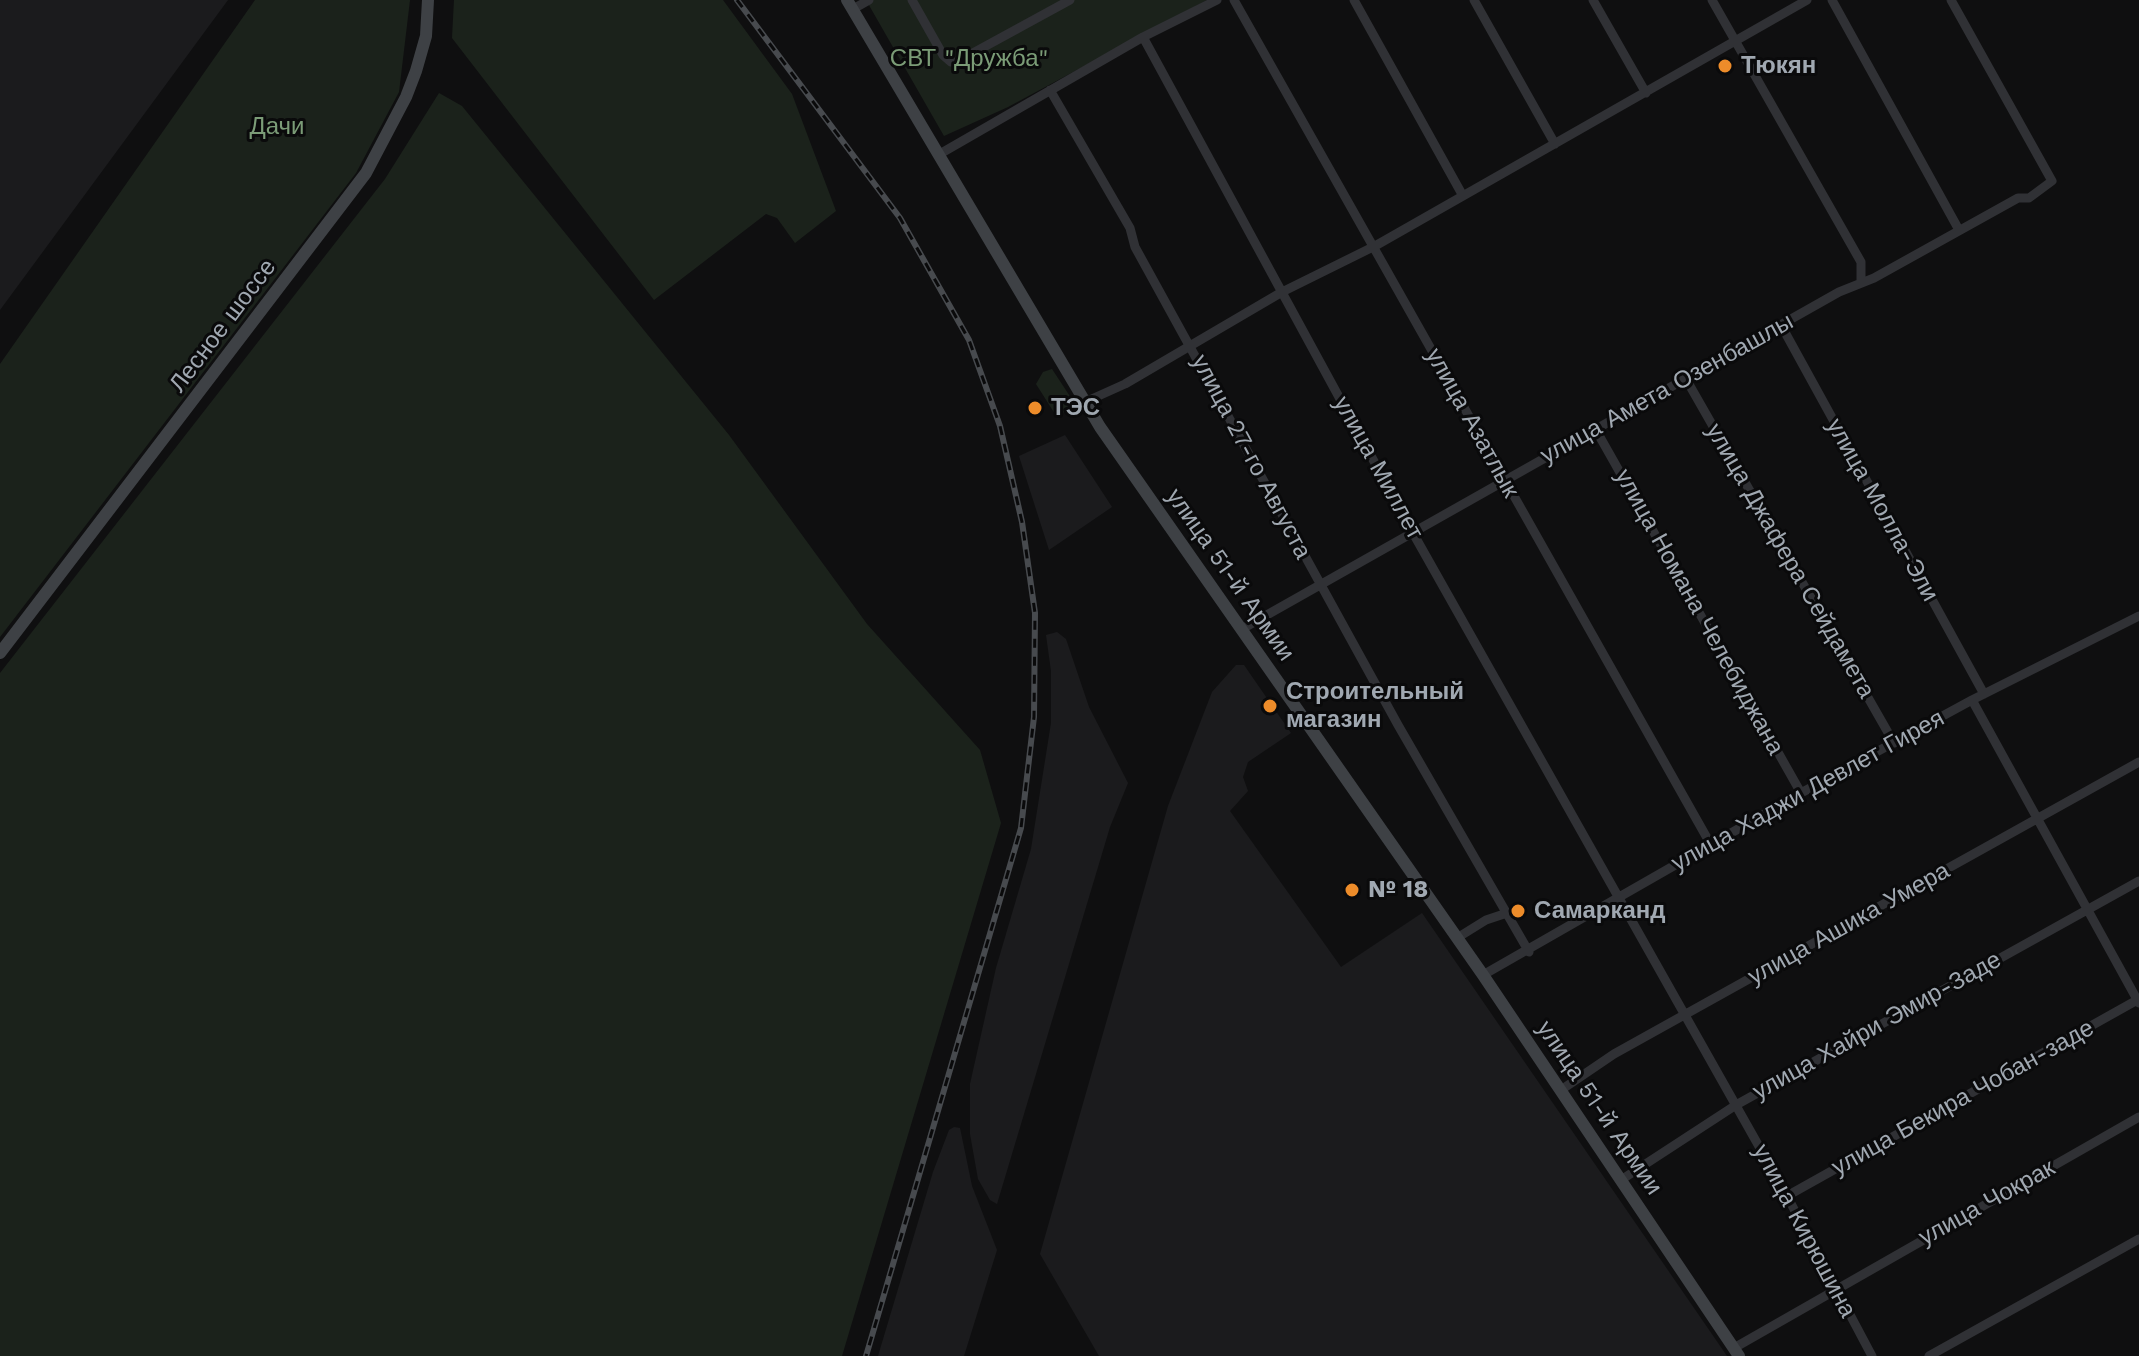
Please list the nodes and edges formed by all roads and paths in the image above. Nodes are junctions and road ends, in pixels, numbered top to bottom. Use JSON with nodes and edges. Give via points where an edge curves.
{"nodes":[{"id":1,"x":428,"y":0,"type":"edge"},
{"id":2,"x":869,"y":0,"type":"edge"},
{"id":3,"x":912,"y":0,"type":"edge"},
{"id":4,"x":1070,"y":0,"type":"edge"},
{"id":5,"x":1217,"y":0,"type":"edge"},
{"id":6,"x":1234,"y":0,"type":"edge"},
{"id":7,"x":1354,"y":0,"type":"edge"},
{"id":8,"x":1474,"y":0,"type":"edge"},
{"id":9,"x":1593,"y":0,"type":"edge"},
{"id":10,"x":1712,"y":0,"type":"edge"},
{"id":11,"x":1807,"y":0,"type":"edge"},
{"id":12,"x":1832,"y":0,"type":"edge"},
{"id":13,"x":1951,"y":0,"type":"edge"},
{"id":14,"x":850,"y":4,"type":"edge"},
{"id":15,"x":1143,"y":37,"type":"junction"},
{"id":16,"x":1735,"y":42,"type":"junction"},
{"id":17,"x":1050,"y":90,"type":"junction"},
{"id":18,"x":1646,"y":93,"type":"junction"},
{"id":19,"x":1555,"y":144,"type":"junction"},
{"id":20,"x":938,"y":155,"type":"junction"},
{"id":21,"x":1463,"y":196,"type":"junction"},
{"id":22,"x":1959,"y":230,"type":"junction"},
{"id":23,"x":1375,"y":246,"type":"junction"},
{"id":24,"x":1861,"y":283,"type":"junction"},
{"id":25,"x":1282,"y":292,"type":"junction"},
{"id":26,"x":1781,"y":325,"type":"junction"},
{"id":27,"x":1190,"y":345,"type":"junction"},
{"id":28,"x":1686,"y":379,"type":"junction"},
{"id":29,"x":1085,"y":402,"type":"junction"},
{"id":30,"x":1596,"y":430,"type":"junction"},
{"id":31,"x":1504,"y":482,"type":"junction"},
{"id":32,"x":1413,"y":533,"type":"junction"},
{"id":33,"x":1320,"y":585,"type":"junction"},
{"id":34,"x":2139,"y":616,"type":"edge"},
{"id":35,"x":1242,"y":629,"type":"junction"},
{"id":36,"x":0,"y":653,"type":"edge"},
{"id":37,"x":1984,"y":694,"type":"junction"},
{"id":38,"x":1972,"y":700,"type":"junction"},
{"id":39,"x":1894,"y":743,"type":"junction"},
{"id":40,"x":2139,"y":762,"type":"edge"},
{"id":41,"x":1801,"y":793,"type":"junction"},
{"id":42,"x":2036,"y":819,"type":"junction"},
{"id":43,"x":1711,"y":845,"type":"junction"},
{"id":44,"x":2139,"y":881,"type":"edge"},
{"id":45,"x":1620,"y":895,"type":"junction"},
{"id":46,"x":2087,"y":910,"type":"junction"},
{"id":47,"x":1507,"y":913,"type":"junction"},
{"id":48,"x":1457,"y":938,"type":"junction"},
{"id":49,"x":1529,"y":952,"type":"junction"},
{"id":50,"x":1483,"y":975,"type":"junction"},
{"id":51,"x":2139,"y":1001,"type":"edge"},
{"id":52,"x":1685,"y":1015,"type":"junction"},
{"id":53,"x":1561,"y":1090,"type":"junction"},
{"id":54,"x":1736,"y":1105,"type":"junction"},
{"id":55,"x":2139,"y":1117,"type":"edge"},
{"id":56,"x":1621,"y":1180,"type":"junction"},
{"id":57,"x":1787,"y":1196,"type":"junction"},
{"id":58,"x":2139,"y":1239,"type":"edge"},
{"id":59,"x":1834,"y":1288,"type":"junction"},
{"id":60,"x":1737,"y":1352,"type":"edge"},
{"id":61,"x":1872,"y":1356,"type":"edge"},
{"id":62,"x":1929,"y":1356,"type":"edge"}],
"edges":[{"from":1,"to":36,"type":"main road","name":"Лесное шоссе","via":[[426,36],[411,84],[366,173]]},
{"from":2,"to":14,"type":"street"},
{"from":3,"to":4,"type":"street","via":[[951,62]]},
{"from":5,"to":15,"type":"street"},
{"from":6,"to":23,"type":"street","name":"улица Азатлык"},
{"from":7,"to":21,"type":"street"},
{"from":8,"to":19,"type":"street"},
{"from":9,"to":18,"type":"street"},
{"from":10,"to":16,"type":"street"},
{"from":11,"to":16,"type":"street"},
{"from":12,"to":22,"type":"street"},
{"from":13,"to":22,"type":"street","name":"улица Амета Озенбашлы","via":[[2052,181],[2029,198],[2018,198]]},
{"from":14,"to":20,"type":"main road","name":"улица 51-й Армии"},
{"from":15,"to":17,"type":"street"},
{"from":15,"to":25,"type":"street","name":"улица Миллет"},
{"from":16,"to":18,"type":"street"},
{"from":16,"to":24,"type":"street","via":[[1861,262]]},
{"from":17,"to":20,"type":"street"},
{"from":17,"to":27,"type":"street","name":"улица 27-го Августа"},
{"from":18,"to":19,"type":"street"},
{"from":19,"to":21,"type":"street"},
{"from":20,"to":29,"type":"main road","name":"улица 51-й Армии"},
{"from":21,"to":23,"type":"street"},
{"from":22,"to":24,"type":"street","name":"улица Амета Озенбашлы"},
{"from":23,"to":25,"type":"street"},
{"from":23,"to":31,"type":"street","name":"улица Азатлык"},
{"from":24,"to":26,"type":"street","name":"улица Амета Озенбашлы"},
{"from":25,"to":27,"type":"street"},
{"from":25,"to":32,"type":"street","name":"улица Миллет"},
{"from":26,"to":28,"type":"street","name":"улица Амета Озенбашлы"},
{"from":26,"to":37,"type":"street","name":"улица Молла-Эли"},
{"from":27,"to":29,"type":"street"},
{"from":27,"to":33,"type":"street","name":"улица 27-го Августа"},
{"from":28,"to":30,"type":"street","name":"улица Амета Озенбашлы"},
{"from":28,"to":39,"type":"street","name":"улица Джафера Сейдамета"},
{"from":29,"to":35,"type":"main road","name":"улица 51-й Армии"},
{"from":30,"to":31,"type":"street","name":"улица Амета Озенбашлы"},
{"from":30,"to":41,"type":"street","name":"улица Номана Челебиджана"},
{"from":31,"to":32,"type":"street","name":"улица Амета Озенбашлы"},
{"from":31,"to":43,"type":"street","name":"улица Азатлык"},
{"from":32,"to":33,"type":"street","name":"улица Амета Озенбашлы"},
{"from":32,"to":45,"type":"street","name":"улица Миллет"},
{"from":33,"to":35,"type":"street","name":"улица Амета Озенбашлы"},
{"from":33,"to":47,"type":"street","name":"улица 27-го Августа"},
{"from":34,"to":37,"type":"street","name":"улица Хаджи Девлет Гирея"},
{"from":35,"to":48,"type":"main road","name":"улица 51-й Армии"},
{"from":37,"to":38,"type":"street","name":"улица Хаджи Девлет Гирея"},
{"from":38,"to":39,"type":"street","name":"улица Хаджи Девлет Гирея"},
{"from":38,"to":42,"type":"street"},
{"from":39,"to":41,"type":"street","name":"улица Хаджи Девлет Гирея"},
{"from":40,"to":42,"type":"street","name":"улица Ашика Умера"},
{"from":41,"to":43,"type":"street","name":"улица Хаджи Девлет Гирея"},
{"from":42,"to":46,"type":"street"},
{"from":42,"to":52,"type":"street","name":"улица Ашика Умера"},
{"from":43,"to":45,"type":"street","name":"улица Хаджи Девлет Гирея"},
{"from":44,"to":46,"type":"street","name":"улица Хайри Эмир-Заде"},
{"from":45,"to":49,"type":"street","name":"улица Хаджи Девлет Гирея"},
{"from":45,"to":52,"type":"street","name":"улица Кирюшина"},
{"from":46,"to":51,"type":"street"},
{"from":46,"to":54,"type":"street","name":"улица Хайри Эмир-Заде"},
{"from":47,"to":48,"type":"street"},
{"from":47,"to":49,"type":"street","name":"улица 27-го Августа"},
{"from":48,"to":50,"type":"main road","name":"улица 51-й Армии"},
{"from":49,"to":50,"type":"street","name":"улица Хаджи Девлет Гирея"},
{"from":50,"to":53,"type":"main road","name":"улица 51-й Армии"},
{"from":51,"to":57,"type":"street","name":"улица Бекира Чобан-заде"},
{"from":52,"to":53,"type":"street","name":"улица Ашика Умера"},
{"from":52,"to":54,"type":"street","name":"улица Кирюшина"},
{"from":53,"to":56,"type":"main road","name":"улица 51-й Армии"},
{"from":54,"to":56,"type":"street","name":"улица Хайри Эмир-Заде"},
{"from":54,"to":57,"type":"street","name":"улица Кирюшина"},
{"from":55,"to":59,"type":"street","name":"улица Чокрак"},
{"from":56,"to":60,"type":"main road","name":"улица 51-й Армии"},
{"from":57,"to":59,"type":"street","name":"улица Кирюшина"},
{"from":58,"to":62,"type":"street"},
{"from":59,"to":60,"type":"street","name":"улица Чокрак"},
{"from":59,"to":61,"type":"street","name":"улица Кирюшина"}]}
